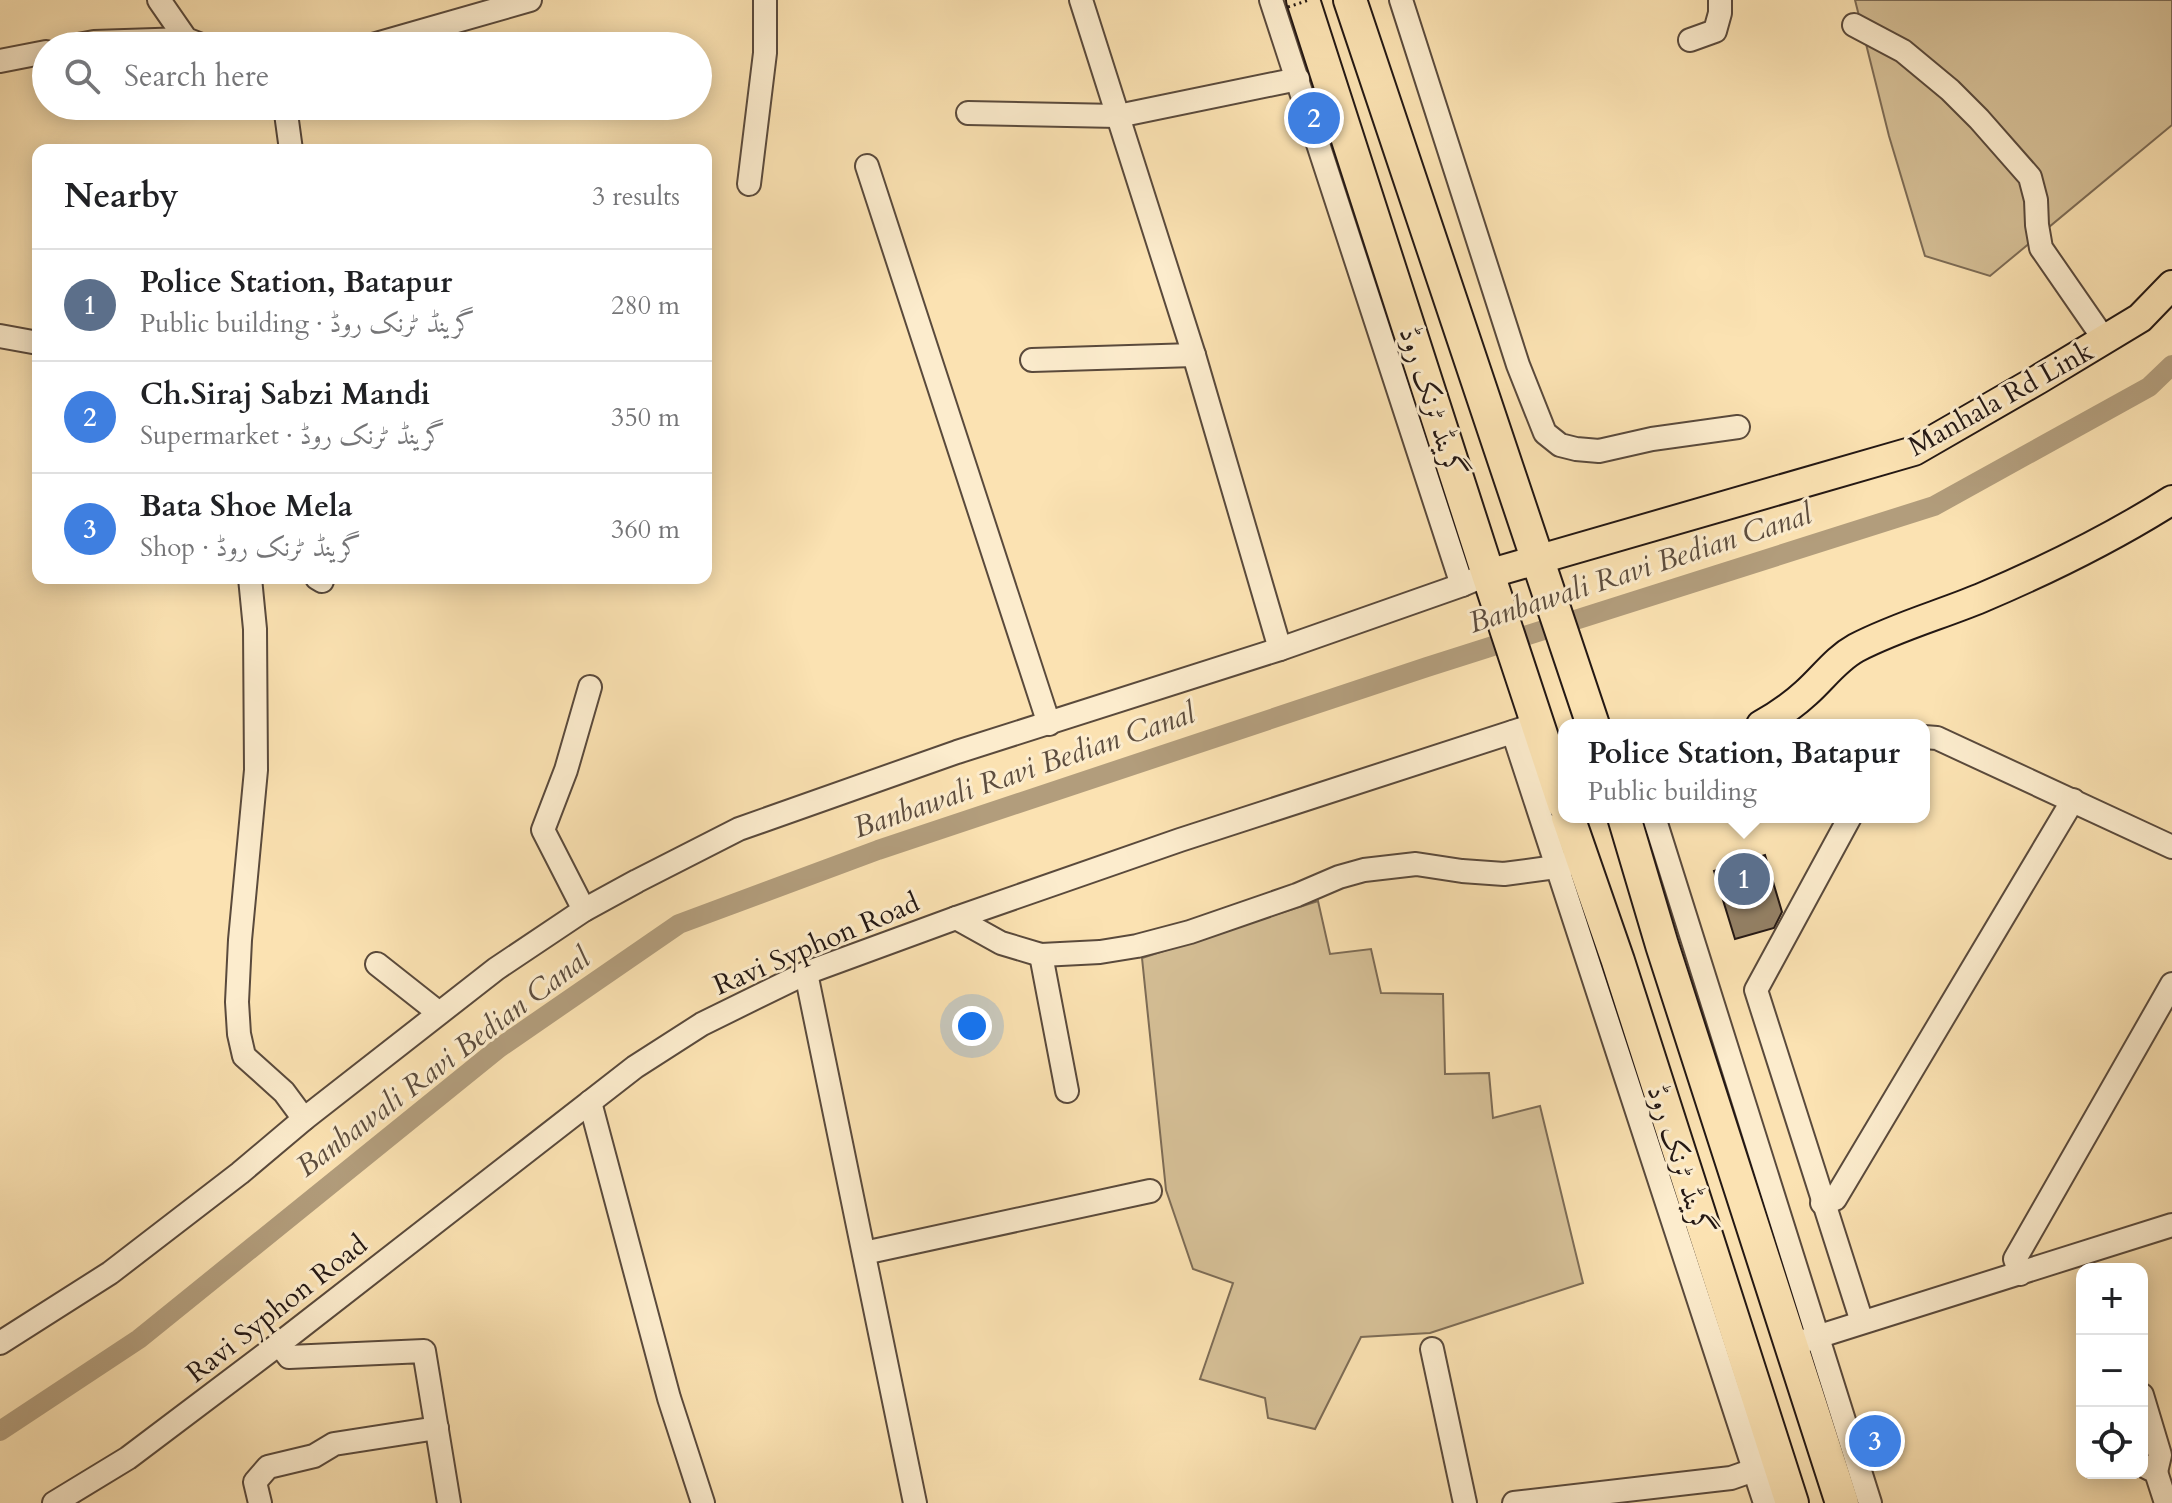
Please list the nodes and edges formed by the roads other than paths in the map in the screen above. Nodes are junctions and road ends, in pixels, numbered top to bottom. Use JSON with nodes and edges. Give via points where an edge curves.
{"nodes":[{"id":1,"x":159,"y":0,"type":"edge"},
{"id":2,"x":530,"y":0,"type":"edge"},
{"id":3,"x":765,"y":0,"type":"edge"},
{"id":4,"x":1081,"y":0,"type":"edge"},
{"id":5,"x":1350,"y":0,"type":"edge"},
{"id":6,"x":1401,"y":0,"type":"edge"},
{"id":7,"x":1720,"y":0,"type":"edge"},
{"id":8,"x":1287,"y":2,"type":"edge"},
{"id":9,"x":1854,"y":25,"type":"dead end"},
{"id":10,"x":186,"y":32,"type":"edge"},
{"id":11,"x":418,"y":32,"type":"edge"},
{"id":12,"x":1690,"y":40,"type":"dead end"},
{"id":13,"x":32,"y":55,"type":"edge"},
{"id":14,"x":0,"y":61,"type":"edge"},
{"id":15,"x":1298,"y":79,"type":"junction"},
{"id":16,"x":968,"y":113,"type":"dead end"},
{"id":17,"x":1118,"y":116,"type":"junction"},
{"id":18,"x":287,"y":120,"type":"edge"},
{"id":19,"x":290,"y":144,"type":"edge"},
{"id":20,"x":867,"y":166,"type":"dead end"},
{"id":21,"x":749,"y":184,"type":"dead end"},
{"id":22,"x":2172,"y":285,"type":"edge"},
{"id":23,"x":0,"y":336,"type":"edge"},
{"id":24,"x":2104,"y":339,"type":"junction"},
{"id":25,"x":32,"y":342,"type":"edge"},
{"id":26,"x":1194,"y":355,"type":"junction"},
{"id":27,"x":1032,"y":360,"type":"dead end"},
{"id":28,"x":1738,"y":427,"type":"dead end"},
{"id":29,"x":2172,"y":500,"type":"edge"},
{"id":30,"x":1541,"y":568,"type":"junction"},
{"id":31,"x":1480,"y":582,"type":"junction"},
{"id":32,"x":251,"y":584,"type":"edge"},
{"id":33,"x":1280,"y":649,"type":"junction"},
{"id":34,"x":590,"y":687,"type":"dead end"},
{"id":35,"x":1591,"y":719,"type":"edge"},
{"id":36,"x":1770,"y":719,"type":"edge"},
{"id":37,"x":1527,"y":723,"type":"junction"},
{"id":38,"x":1049,"y":724,"type":"junction"},
{"id":39,"x":1930,"y":737,"type":"edge"},
{"id":40,"x":1558,"y":791,"type":"edge"},
{"id":41,"x":2073,"y":800,"type":"junction"},
{"id":42,"x":1568,"y":823,"type":"edge"},
{"id":43,"x":1626,"y":823,"type":"edge"},
{"id":44,"x":1656,"y":823,"type":"edge"},
{"id":45,"x":1847,"y":823,"type":"edge"},
{"id":46,"x":2172,"y":847,"type":"edge"},
{"id":47,"x":1569,"y":863,"type":"junction"},
{"id":48,"x":584,"y":910,"type":"junction"},
{"id":49,"x":956,"y":918,"type":"junction"},
{"id":50,"x":1662,"y":945,"type":"junction"},
{"id":51,"x":1041,"y":955,"type":"junction"},
{"id":52,"x":1618,"y":961,"type":"junction"},
{"id":53,"x":377,"y":964,"type":"dead end"},
{"id":54,"x":806,"y":973,"type":"junction"},
{"id":55,"x":2172,"y":984,"type":"edge"},
{"id":56,"x":439,"y":1013,"type":"junction"},
{"id":57,"x":1067,"y":1091,"type":"dead end"},
{"id":58,"x":590,"y":1102,"type":"junction"},
{"id":59,"x":304,"y":1119,"type":"junction"},
{"id":60,"x":1150,"y":1191,"type":"dead end"},
{"id":61,"x":1822,"y":1203,"type":"junction"},
{"id":62,"x":2172,"y":1225,"type":"edge"},
{"id":63,"x":864,"y":1253,"type":"junction"},
{"id":64,"x":2020,"y":1274,"type":"junction"},
{"id":65,"x":1862,"y":1322,"type":"junction"},
{"id":66,"x":1804,"y":1341,"type":"junction"},
{"id":67,"x":0,"y":1343,"type":"edge"},
{"id":68,"x":279,"y":1344,"type":"junction"},
{"id":69,"x":1432,"y":1349,"type":"dead end"},
{"id":70,"x":2146,"y":1407,"type":"edge"},
{"id":71,"x":437,"y":1428,"type":"junction"},
{"id":72,"x":2149,"y":1468,"type":"edge"},
{"id":73,"x":1754,"y":1470,"type":"junction"},
{"id":74,"x":54,"y":1503,"type":"edge"},
{"id":75,"x":260,"y":1503,"type":"edge"},
{"id":76,"x":449,"y":1503,"type":"edge"},
{"id":77,"x":703,"y":1503,"type":"edge"},
{"id":78,"x":915,"y":1503,"type":"edge"},
{"id":79,"x":1465,"y":1503,"type":"edge"},
{"id":80,"x":1514,"y":1503,"type":"edge"},
{"id":81,"x":1765,"y":1503,"type":"edge"},
{"id":82,"x":1792,"y":1503,"type":"edge"},
{"id":83,"x":1842,"y":1503,"type":"edge"},
{"id":84,"x":1870,"y":1503,"type":"edge"},
{"id":85,"x":2166,"y":1503,"type":"edge"}],
"edges":[{"from":1,"to":10,"type":"street"},
{"from":2,"to":11,"type":"street"},
{"from":3,"to":21,"type":"street","via":[[765,53]]},
{"from":4,"to":17,"type":"street"},
{"from":5,"to":30,"type":"highway","name":"گرینڈ ٹرنک روڈ"},
{"from":6,"to":28,"type":"street","via":[[1518,365],[1545,433],[1560,445],[1599,451]]},
{"from":7,"to":12,"type":"street","via":[[1715,31]]},
{"from":8,"to":15,"type":"street"},
{"from":8,"to":31,"type":"highway","name":"گرینڈ ٹرنک روڈ"},
{"from":9,"to":24,"type":"street","via":[[1903,51],[1950,90],[2030,177],[2041,248]]},
{"from":13,"to":14,"type":"street"},
{"from":15,"to":17,"type":"street"},
{"from":15,"to":31,"type":"street"},
{"from":16,"to":17,"type":"street"},
{"from":17,"to":26,"type":"street"},
{"from":18,"to":19,"type":"street"},
{"from":20,"to":38,"type":"street"},
{"from":22,"to":24,"type":"main road","name":"Manhala Rd Link","via":[[2140,318]]},
{"from":23,"to":25,"type":"street"},
{"from":24,"to":30,"type":"main road","name":"Manhala Rd Link","via":[[1914,451],[1645,530]]},
{"from":26,"to":27,"type":"street"},
{"from":26,"to":33,"type":"street"},
{"from":29,"to":36,"type":"main road","via":[[2042,570],[1853,650]]},
{"from":30,"to":31,"type":"main road","name":"Manhala Rd Link"},
{"from":30,"to":35,"type":"highway","name":"گرینڈ ٹرنک روڈ"},
{"from":31,"to":33,"type":"street"},
{"from":31,"to":37,"type":"highway","name":"گرینڈ ٹرنک روڈ"},
{"from":32,"to":59,"type":"street","via":[[256,770],[240,940],[239,1034],[244,1056],[284,1092]]},
{"from":33,"to":38,"type":"street"},
{"from":34,"to":48,"type":"street","via":[[543,830]]},
{"from":37,"to":40,"type":"highway","name":"گرینڈ ٹرنک روڈ"},
{"from":37,"to":47,"type":"street"},
{"from":37,"to":49,"type":"street","name":"Ravi Syphon Road"},
{"from":38,"to":48,"type":"street","via":[[739,829]]},
{"from":39,"to":41,"type":"street"},
{"from":41,"to":46,"type":"street"},
{"from":41,"to":61,"type":"street","via":[[1835,1199]]},
{"from":42,"to":47,"type":"highway","name":"گرینڈ ٹرنک روڈ"},
{"from":43,"to":50,"type":"highway","name":"گرینڈ ٹرنک روڈ"},
{"from":44,"to":66,"type":"street"},
{"from":45,"to":61,"type":"street","via":[[1756,990]]},
{"from":47,"to":51,"type":"street","via":[[1504,874],[1416,864],[1364,870],[1137,946]]},
{"from":47,"to":52,"type":"highway","name":"گرینڈ ٹرنک روڈ"},
{"from":47,"to":73,"type":"street"},
{"from":48,"to":56,"type":"street"},
{"from":49,"to":51,"type":"street","via":[[1001,943]]},
{"from":49,"to":54,"type":"street","name":"Ravi Syphon Road"},
{"from":50,"to":52,"type":"highway"},
{"from":50,"to":66,"type":"highway","name":"گرینڈ ٹرنک روڈ"},
{"from":51,"to":57,"type":"street"},
{"from":52,"to":82,"type":"highway","name":"گرینڈ ٹرنک روڈ"},
{"from":53,"to":56,"type":"street"},
{"from":54,"to":58,"type":"street","name":"Ravi Syphon Road","via":[[702,1024]]},
{"from":54,"to":63,"type":"street"},
{"from":55,"to":64,"type":"street","via":[[2015,1259]]},
{"from":56,"to":59,"type":"street"},
{"from":58,"to":68,"type":"street","name":"Ravi Syphon Road"},
{"from":58,"to":77,"type":"street","via":[[669,1398]]},
{"from":59,"to":67,"type":"street","via":[[110,1273]]},
{"from":60,"to":63,"type":"street"},
{"from":61,"to":65,"type":"street"},
{"from":62,"to":64,"type":"street"},
{"from":63,"to":78,"type":"street"},
{"from":64,"to":65,"type":"street"},
{"from":65,"to":66,"type":"street"},
{"from":66,"to":83,"type":"highway","name":"گرینڈ ٹرنک روڈ"},
{"from":66,"to":84,"type":"street"},
{"from":68,"to":71,"type":"street","via":[[289,1357],[424,1351]]},
{"from":68,"to":74,"type":"street","name":"Ravi Syphon Road","via":[[128,1458]]},
{"from":69,"to":79,"type":"street"},
{"from":70,"to":72,"type":"street","via":[[2160,1455]]},
{"from":71,"to":75,"type":"street","via":[[334,1444],[314,1456],[268,1467],[255,1482]]},
{"from":71,"to":76,"type":"street"},
{"from":72,"to":85,"type":"street"},
{"from":73,"to":80,"type":"street","via":[[1731,1478]]},
{"from":73,"to":81,"type":"street"}]}
